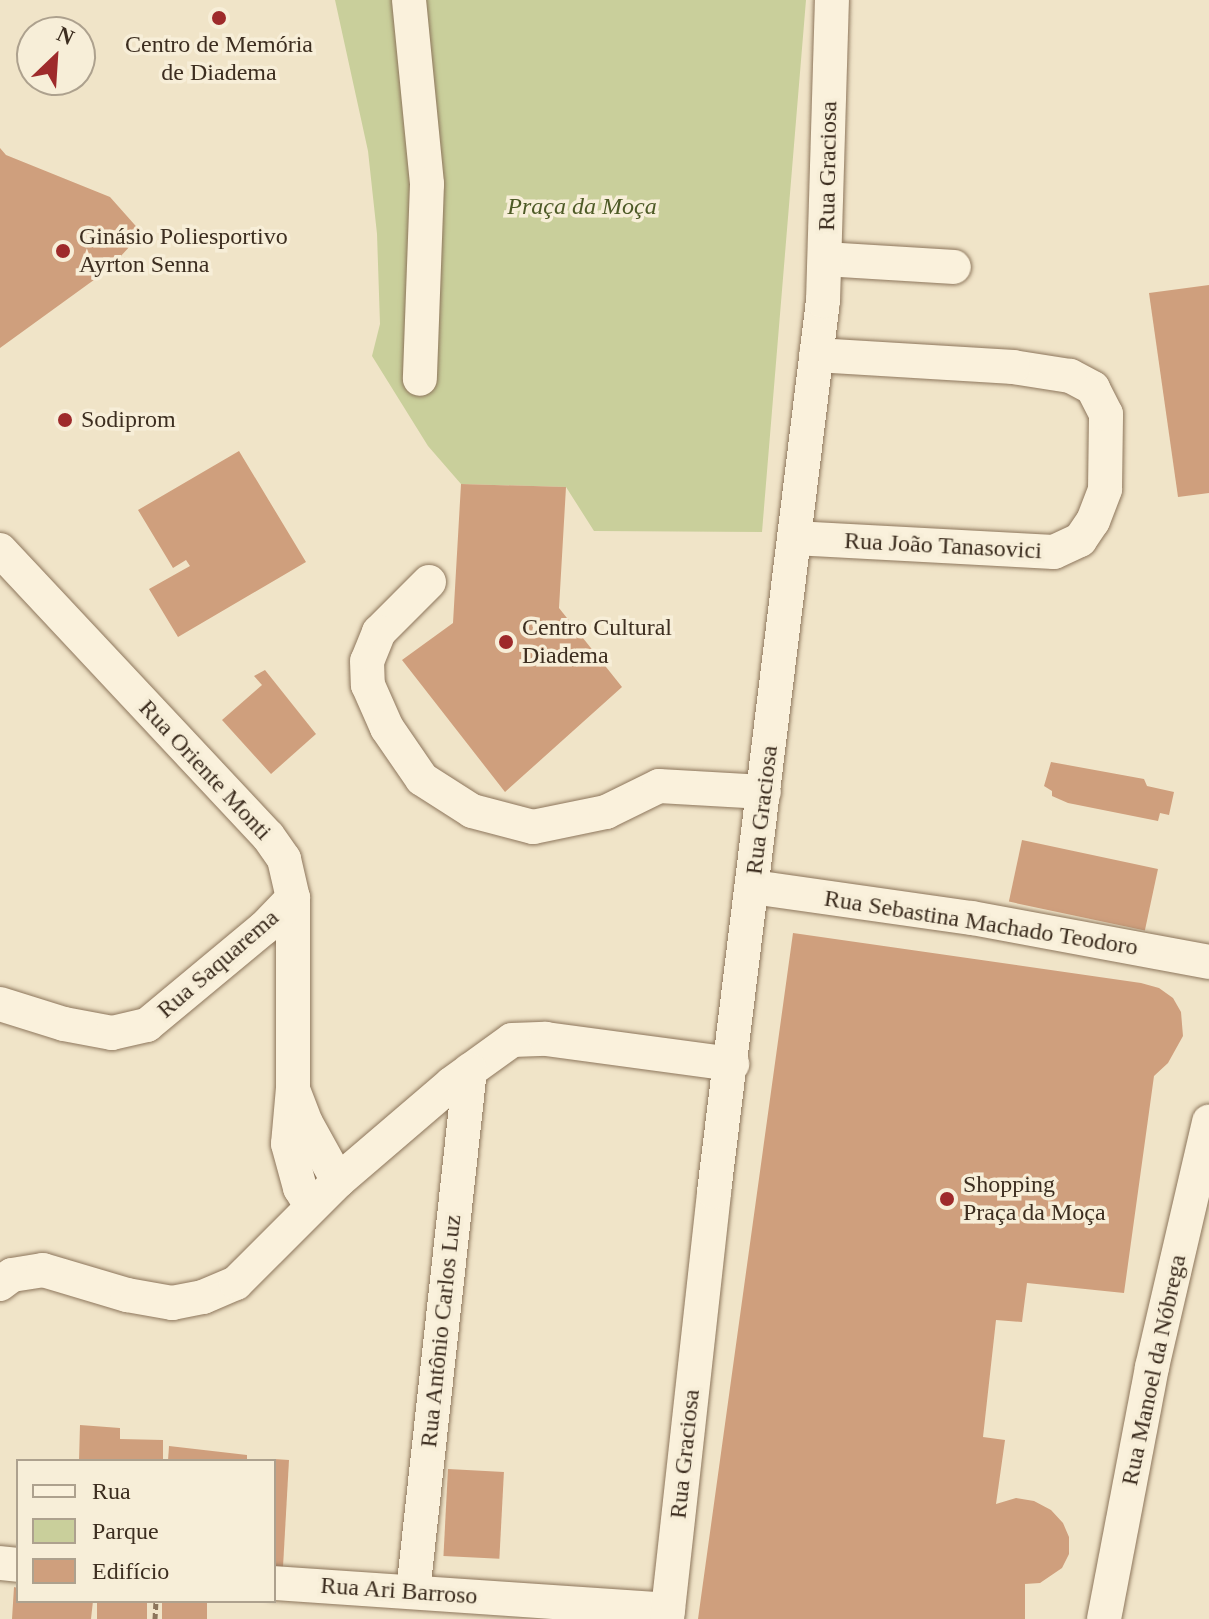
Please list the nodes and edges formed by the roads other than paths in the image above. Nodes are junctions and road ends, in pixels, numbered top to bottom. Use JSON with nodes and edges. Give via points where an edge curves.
{"nodes":[{"id":1,"x":409,"y":0,"type":"edge"},
{"id":2,"x":832,"y":0,"type":"edge"},
{"id":3,"x":825,"y":259,"type":"junction"},
{"id":4,"x":954,"y":267,"type":"dead end"},
{"id":5,"x":816,"y":355,"type":"junction"},
{"id":6,"x":420,"y":379,"type":"dead end"},
{"id":7,"x":794,"y":538,"type":"junction"},
{"id":8,"x":1,"y":551,"type":"edge"},
{"id":9,"x":429,"y":582,"type":"dead end"},
{"id":10,"x":764,"y":792,"type":"junction"},
{"id":11,"x":753,"y":887,"type":"junction"},
{"id":12,"x":293,"y":898,"type":"junction"},
{"id":13,"x":1209,"y":962,"type":"edge"},
{"id":14,"x":0,"y":1004,"type":"edge"},
{"id":15,"x":732,"y":1064,"type":"junction"},
{"id":16,"x":470,"y":1070,"type":"junction"},
{"id":17,"x":293,"y":1088,"type":"junction"},
{"id":18,"x":1209,"y":1122,"type":"edge"},
{"id":19,"x":338,"y":1181,"type":"junction"},
{"id":20,"x":312,"y":1207,"type":"junction"},
{"id":21,"x":0,"y":1284,"type":"edge"},
{"id":22,"x":276,"y":1583,"type":"edge"},
{"id":23,"x":413,"y":1592,"type":"junction"},
{"id":24,"x":667,"y":1614,"type":"edge"},
{"id":25,"x":1104,"y":1619,"type":"edge"}],
"edges":[{"from":1,"to":6,"type":"street","via":[[427,184]]},
{"from":2,"to":3,"type":"street","name":"Rua Graciosa"},
{"from":3,"to":4,"type":"street"},
{"from":3,"to":5,"type":"street","name":"Rua Graciosa"},
{"from":5,"to":7,"type":"street","name":"Rua Graciosa"},
{"from":5,"to":7,"type":"street","name":"Rua João Tanasovici","via":[[1013,367],[1070,376],[1093,388],[1106,414],[1105,489],[1080,540],[1054,552]]},
{"from":7,"to":10,"type":"street","name":"Rua Graciosa"},
{"from":8,"to":12,"type":"street","name":"Rua Oriente Monti","via":[[268,836],[284,859]]},
{"from":9,"to":10,"type":"street","via":[[379,632],[367,661],[368,685],[387,728],[422,779],[472,811],[533,827],[606,812],[659,786]]},
{"from":10,"to":11,"type":"street","name":"Rua Graciosa"},
{"from":11,"to":13,"type":"street","name":"Rua Sebastina Machado Teodoro","via":[[972,918]]},
{"from":11,"to":15,"type":"street","name":"Rua Graciosa"},
{"from":12,"to":14,"type":"street","name":"Rua Saquarema","via":[[147,1025],[112,1033]]},
{"from":12,"to":17,"type":"street","name":"Rua Oriente Monti"},
{"from":15,"to":16,"type":"street","via":[[546,1039],[512,1040]]},
{"from":15,"to":24,"type":"street","name":"Rua Graciosa"},
{"from":16,"to":19,"type":"street"},
{"from":16,"to":23,"type":"street","name":"Rua Antônio Carlos Luz"},
{"from":17,"to":19,"type":"street","name":"Rua Oriente Monti"},
{"from":17,"to":20,"type":"street","name":"Rua Oriente Monti","via":[[288,1144],[300,1188]]},
{"from":18,"to":25,"type":"street","name":"Rua Manoel da Nóbrega","via":[[1152,1367]]},
{"from":19,"to":20,"type":"street"},
{"from":20,"to":21,"type":"street","via":[[236,1283],[203,1297],[172,1303],[43,1270],[12,1275]]},
{"from":22,"to":23,"type":"street","name":"Rua Ari Barroso"},
{"from":23,"to":24,"type":"street","name":"Rua Ari Barroso"}]}
